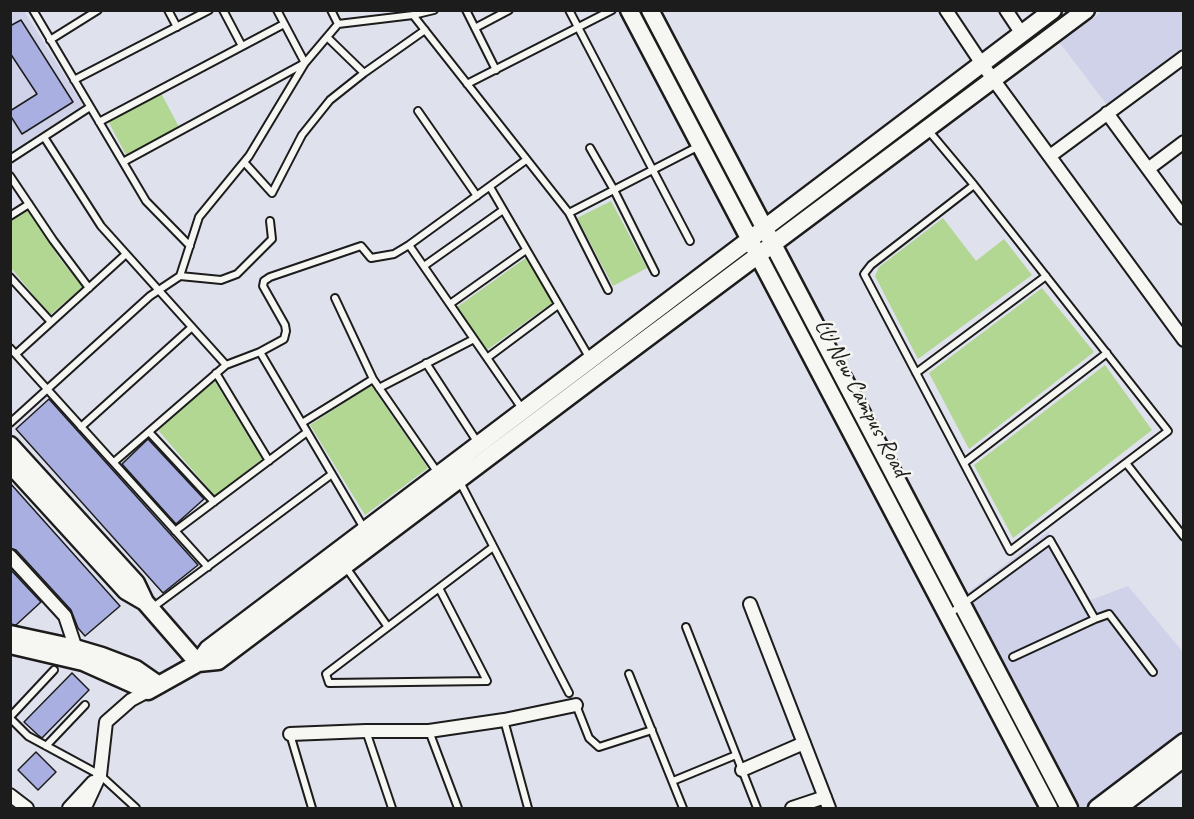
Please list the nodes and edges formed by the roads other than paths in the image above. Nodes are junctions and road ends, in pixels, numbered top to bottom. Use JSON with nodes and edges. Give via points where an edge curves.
{"nodes":[{"id":1,"x":33,"y":10,"type":"edge"},
{"id":2,"x":98,"y":10,"type":"edge"},
{"id":3,"x":168,"y":10,"type":"edge"},
{"id":4,"x":209,"y":10,"type":"edge"},
{"id":5,"x":223,"y":10,"type":"edge"},
{"id":6,"x":277,"y":10,"type":"edge"},
{"id":7,"x":331,"y":10,"type":"edge"},
{"id":8,"x":434,"y":10,"type":"edge"},
{"id":9,"x":466,"y":10,"type":"edge"},
{"id":10,"x":509,"y":10,"type":"edge"},
{"id":11,"x":569,"y":10,"type":"edge"},
{"id":12,"x":612,"y":10,"type":"edge"},
{"id":13,"x":629,"y":10,"type":"edge"},
{"id":14,"x":650,"y":10,"type":"edge"},
{"id":15,"x":946,"y":10,"type":"edge"},
{"id":16,"x":1006,"y":10,"type":"edge"},
{"id":17,"x":1053,"y":10,"type":"edge"},
{"id":18,"x":1086,"y":10,"type":"edge"},
{"id":19,"x":413,"y":15,"type":"junction"},
{"id":20,"x":284,"y":24,"type":"junction"},
{"id":21,"x":338,"y":24,"type":"junction"},
{"id":22,"x":177,"y":27,"type":"junction"},
{"id":23,"x":475,"y":28,"type":"junction"},
{"id":24,"x":578,"y":28,"type":"junction"},
{"id":25,"x":425,"y":30,"type":"junction"},
{"id":26,"x":1022,"y":34,"type":"junction"},
{"id":27,"x":327,"y":37,"type":"junction"},
{"id":28,"x":50,"y":40,"type":"junction"},
{"id":29,"x":242,"y":46,"type":"junction"},
{"id":30,"x":1184,"y":57,"type":"edge"},
{"id":31,"x":305,"y":63,"type":"junction"},
{"id":32,"x":982,"y":63,"type":"junction"},
{"id":33,"x":496,"y":70,"type":"junction"},
{"id":34,"x":364,"y":73,"type":"junction"},
{"id":35,"x":994,"y":79,"type":"junction"},
{"id":36,"x":74,"y":80,"type":"junction"},
{"id":37,"x":467,"y":84,"type":"junction"},
{"id":38,"x":90,"y":107,"type":"junction"},
{"id":39,"x":418,"y":111,"type":"dead end"},
{"id":40,"x":1107,"y":113,"type":"junction"},
{"id":41,"x":99,"y":122,"type":"junction"},
{"id":42,"x":927,"y":129,"type":"junction"},
{"id":43,"x":44,"y":137,"type":"junction"},
{"id":44,"x":717,"y":137,"type":"junction"},
{"id":45,"x":1184,"y":142,"type":"edge"},
{"id":46,"x":700,"y":146,"type":"junction"},
{"id":47,"x":590,"y":148,"type":"dead end"},
{"id":48,"x":1050,"y":156,"type":"junction"},
{"id":49,"x":10,"y":159,"type":"edge"},
{"id":50,"x":526,"y":160,"type":"junction"},
{"id":51,"x":123,"y":162,"type":"junction"},
{"id":52,"x":244,"y":162,"type":"junction"},
{"id":53,"x":1148,"y":169,"type":"junction"},
{"id":54,"x":653,"y":170,"type":"junction"},
{"id":55,"x":10,"y":176,"type":"edge"},
{"id":56,"x":974,"y":185,"type":"junction"},
{"id":57,"x":490,"y":187,"type":"junction"},
{"id":58,"x":614,"y":190,"type":"junction"},
{"id":59,"x":477,"y":196,"type":"junction"},
{"id":60,"x":29,"y":204,"type":"junction"},
{"id":61,"x":503,"y":210,"type":"junction"},
{"id":62,"x":569,"y":213,"type":"junction"},
{"id":63,"x":10,"y":216,"type":"edge"},
{"id":64,"x":1184,"y":218,"type":"edge"},
{"id":65,"x":270,"y":221,"type":"dead end"},
{"id":66,"x":765,"y":228,"type":"junction"},
{"id":67,"x":750,"y":239,"type":"junction"},
{"id":68,"x":690,"y":241,"type":"dead end"},
{"id":69,"x":773,"y":243,"type":"junction"},
{"id":70,"x":409,"y":245,"type":"junction"},
{"id":71,"x":190,"y":246,"type":"junction"},
{"id":72,"x":526,"y":250,"type":"junction"},
{"id":73,"x":126,"y":254,"type":"junction"},
{"id":74,"x":758,"y":255,"type":"junction"},
{"id":75,"x":424,"y":266,"type":"junction"},
{"id":76,"x":655,"y":272,"type":"dead end"},
{"id":77,"x":180,"y":276,"type":"junction"},
{"id":78,"x":1046,"y":276,"type":"junction"},
{"id":79,"x":10,"y":277,"type":"edge"},
{"id":80,"x":89,"y":288,"type":"junction"},
{"id":81,"x":608,"y":290,"type":"dead end"},
{"id":82,"x":158,"y":291,"type":"junction"},
{"id":83,"x":336,"y":298,"type":"dead end"},
{"id":84,"x":450,"y":304,"type":"junction"},
{"id":85,"x":558,"y":305,"type":"junction"},
{"id":86,"x":51,"y":322,"type":"junction"},
{"id":87,"x":192,"y":327,"type":"junction"},
{"id":88,"x":474,"y":339,"type":"junction"},
{"id":89,"x":1184,"y":340,"type":"edge"},
{"id":90,"x":10,"y":348,"type":"edge"},
{"id":91,"x":260,"y":352,"type":"junction"},
{"id":92,"x":1107,"y":353,"type":"junction"},
{"id":93,"x":16,"y":354,"type":"junction"},
{"id":94,"x":487,"y":358,"type":"junction"},
{"id":95,"x":426,"y":363,"type":"junction"},
{"id":96,"x":226,"y":364,"type":"junction"},
{"id":97,"x":595,"y":367,"type":"junction"},
{"id":98,"x":216,"y":373,"type":"junction"},
{"id":99,"x":916,"y":373,"type":"junction"},
{"id":100,"x":373,"y":380,"type":"junction"},
{"id":101,"x":379,"y":387,"type":"junction"},
{"id":102,"x":48,"y":389,"type":"junction"},
{"id":103,"x":523,"y":411,"type":"junction"},
{"id":104,"x":10,"y":423,"type":"edge"},
{"id":105,"x":302,"y":423,"type":"junction"},
{"id":106,"x":81,"y":427,"type":"junction"},
{"id":107,"x":149,"y":432,"type":"junction"},
{"id":108,"x":307,"y":432,"type":"junction"},
{"id":109,"x":10,"y":445,"type":"edge"},
{"id":110,"x":474,"y":454,"type":"junction"},
{"id":111,"x":269,"y":461,"type":"junction"},
{"id":112,"x":114,"y":462,"type":"junction"},
{"id":113,"x":964,"y":463,"type":"junction"},
{"id":114,"x":1126,"y":463,"type":"junction"},
{"id":115,"x":10,"y":464,"type":"edge"},
{"id":116,"x":332,"y":474,"type":"junction"},
{"id":117,"x":439,"y":474,"type":"junction"},
{"id":118,"x":458,"y":479,"type":"junction"},
{"id":119,"x":214,"y":502,"type":"junction"},
{"id":120,"x":365,"y":530,"type":"junction"},
{"id":121,"x":175,"y":531,"type":"junction"},
{"id":122,"x":1184,"y":537,"type":"edge"},
{"id":123,"x":493,"y":546,"type":"junction"},
{"id":124,"x":10,"y":556,"type":"edge"},
{"id":125,"x":344,"y":566,"type":"junction"},
{"id":126,"x":208,"y":567,"type":"junction"},
{"id":127,"x":439,"y":588,"type":"junction"},
{"id":128,"x":750,"y":604,"type":"dead end"},
{"id":129,"x":148,"y":605,"type":"junction"},
{"id":130,"x":963,"y":605,"type":"junction"},
{"id":131,"x":947,"y":615,"type":"junction"},
{"id":132,"x":1095,"y":618,"type":"junction"},
{"id":133,"x":388,"y":627,"type":"junction"},
{"id":134,"x":686,"y":627,"type":"dead end"},
{"id":135,"x":11,"y":636,"type":"edge"},
{"id":136,"x":79,"y":655,"type":"junction"},
{"id":137,"x":1013,"y":657,"type":"dead end"},
{"id":138,"x":198,"y":663,"type":"junction"},
{"id":139,"x":54,"y":670,"type":"dead end"},
{"id":140,"x":1153,"y":672,"type":"dead end"},
{"id":141,"x":629,"y":674,"type":"dead end"},
{"id":142,"x":153,"y":688,"type":"junction"},
{"id":143,"x":569,"y":693,"type":"dead end"},
{"id":144,"x":85,"y":705,"type":"dead end"},
{"id":145,"x":576,"y":705,"type":"joint"},
{"id":146,"x":10,"y":718,"type":"edge"},
{"id":147,"x":504,"y":720,"type":"junction"},
{"id":148,"x":429,"y":730,"type":"junction"},
{"id":149,"x":652,"y":730,"type":"junction"},
{"id":150,"x":366,"y":731,"type":"junction"},
{"id":151,"x":290,"y":734,"type":"joint"},
{"id":152,"x":1184,"y":742,"type":"edge"},
{"id":153,"x":804,"y":743,"type":"junction"},
{"id":154,"x":46,"y":746,"type":"junction"},
{"id":155,"x":736,"y":755,"type":"junction"},
{"id":156,"x":1184,"y":758,"type":"edge"},
{"id":157,"x":742,"y":770,"type":"junction"},
{"id":158,"x":100,"y":775,"type":"junction"},
{"id":159,"x":673,"y":781,"type":"junction"},
{"id":160,"x":10,"y":795,"type":"edge"},
{"id":161,"x":827,"y":803,"type":"edge"},
{"id":162,"x":27,"y":808,"type":"edge"},
{"id":163,"x":69,"y":808,"type":"edge"},
{"id":164,"x":83,"y":808,"type":"edge"},
{"id":165,"x":136,"y":808,"type":"edge"},
{"id":166,"x":312,"y":808,"type":"edge"},
{"id":167,"x":392,"y":808,"type":"edge"},
{"id":168,"x":458,"y":808,"type":"edge"},
{"id":169,"x":528,"y":808,"type":"edge"},
{"id":170,"x":683,"y":808,"type":"edge"},
{"id":171,"x":757,"y":808,"type":"edge"},
{"id":172,"x":792,"y":808,"type":"edge"},
{"id":173,"x":1049,"y":808,"type":"edge"},
{"id":174,"x":1070,"y":808,"type":"edge"},
{"id":175,"x":1097,"y":808,"type":"edge"},
{"id":176,"x":1118,"y":808,"type":"edge"}],
"edges":[{"from":1,"to":28,"type":"lane"},
{"from":2,"to":28,"type":"lane"},
{"from":3,"to":22,"type":"lane"},
{"from":4,"to":22,"type":"lane"},
{"from":5,"to":29,"type":"lane"},
{"from":6,"to":20,"type":"lane"},
{"from":7,"to":21,"type":"lane"},
{"from":8,"to":19,"type":"lane"},
{"from":9,"to":23,"type":"lane"},
{"from":10,"to":23,"type":"lane"},
{"from":11,"to":24,"type":"lane"},
{"from":12,"to":24,"type":"lane"},
{"from":13,"to":46,"type":"street","name":"LU New Campus Road"},
{"from":14,"to":44,"type":"street","name":"LU New Campus Road"},
{"from":15,"to":32,"type":"street"},
{"from":16,"to":26,"type":"street"},
{"from":17,"to":26,"type":"street"},
{"from":18,"to":35,"type":"street"},
{"from":19,"to":21,"type":"lane"},
{"from":19,"to":25,"type":"lane"},
{"from":20,"to":29,"type":"lane"},
{"from":20,"to":31,"type":"lane"},
{"from":21,"to":27,"type":"lane"},
{"from":22,"to":36,"type":"lane"},
{"from":23,"to":33,"type":"lane"},
{"from":24,"to":33,"type":"lane"},
{"from":24,"to":54,"type":"lane"},
{"from":25,"to":34,"type":"lane"},
{"from":25,"to":37,"type":"lane"},
{"from":26,"to":32,"type":"street"},
{"from":27,"to":31,"type":"lane"},
{"from":27,"to":34,"type":"lane"},
{"from":28,"to":36,"type":"lane"},
{"from":29,"to":41,"type":"lane"},
{"from":30,"to":40,"type":"street"},
{"from":31,"to":51,"type":"lane"},
{"from":31,"to":52,"type":"lane"},
{"from":32,"to":35,"type":"street"},
{"from":32,"to":66,"type":"street"},
{"from":33,"to":37,"type":"lane"},
{"from":34,"to":52,"type":"lane","via":[[330,100],[302,135],[272,193]]},
{"from":35,"to":42,"type":"street"},
{"from":35,"to":48,"type":"street"},
{"from":36,"to":38,"type":"lane"},
{"from":37,"to":50,"type":"lane"},
{"from":38,"to":41,"type":"lane"},
{"from":38,"to":43,"type":"lane"},
{"from":39,"to":59,"type":"lane"},
{"from":40,"to":48,"type":"street"},
{"from":40,"to":53,"type":"street"},
{"from":41,"to":51,"type":"lane"},
{"from":42,"to":56,"type":"lane"},
{"from":42,"to":69,"type":"street"},
{"from":43,"to":49,"type":"lane"},
{"from":43,"to":73,"type":"lane","via":[[101,226]]},
{"from":44,"to":46,"type":"lane"},
{"from":44,"to":66,"type":"street","name":"LU New Campus Road"},
{"from":45,"to":53,"type":"street"},
{"from":46,"to":54,"type":"lane"},
{"from":46,"to":67,"type":"street","name":"LU New Campus Road"},
{"from":47,"to":58,"type":"lane"},
{"from":48,"to":89,"type":"street"},
{"from":50,"to":57,"type":"lane"},
{"from":50,"to":62,"type":"lane"},
{"from":51,"to":71,"type":"lane","via":[[146,201]]},
{"from":52,"to":71,"type":"lane","via":[[199,217]]},
{"from":53,"to":64,"type":"street"},
{"from":54,"to":58,"type":"lane"},
{"from":54,"to":68,"type":"lane"},
{"from":55,"to":60,"type":"lane"},
{"from":56,"to":78,"type":"lane"},
{"from":56,"to":99,"type":"lane","via":[[864,274]]},
{"from":57,"to":59,"type":"lane"},
{"from":57,"to":61,"type":"lane"},
{"from":58,"to":62,"type":"lane"},
{"from":58,"to":76,"type":"lane"},
{"from":59,"to":70,"type":"lane"},
{"from":60,"to":63,"type":"lane"},
{"from":60,"to":80,"type":"lane"},
{"from":61,"to":72,"type":"lane"},
{"from":61,"to":75,"type":"lane"},
{"from":62,"to":81,"type":"lane"},
{"from":65,"to":77,"type":"lane","via":[[272,239],[237,274],[221,280]]},
{"from":66,"to":67,"type":"street"},
{"from":66,"to":69,"type":"street","name":"LU New Campus Road"},
{"from":67,"to":74,"type":"street","name":"LU New Campus Road"},
{"from":67,"to":97,"type":"street"},
{"from":69,"to":74,"type":"street"},
{"from":69,"to":130,"type":"street","name":"LU New Campus Road"},
{"from":70,"to":75,"type":"lane"},
{"from":70,"to":91,"type":"lane","via":[[394,254],[371,258],[362,246],[264,281],[286,332],[284,339]]},
{"from":71,"to":77,"type":"lane"},
{"from":72,"to":84,"type":"lane"},
{"from":72,"to":85,"type":"lane"},
{"from":73,"to":80,"type":"lane"},
{"from":73,"to":82,"type":"lane"},
{"from":74,"to":97,"type":"street"},
{"from":74,"to":131,"type":"street","name":"LU New Campus Road"},
{"from":75,"to":84,"type":"lane"},
{"from":77,"to":82,"type":"lane"},
{"from":78,"to":92,"type":"lane"},
{"from":78,"to":99,"type":"lane"},
{"from":79,"to":86,"type":"lane"},
{"from":80,"to":86,"type":"lane"},
{"from":82,"to":87,"type":"lane"},
{"from":82,"to":102,"type":"lane"},
{"from":83,"to":100,"type":"lane"},
{"from":84,"to":88,"type":"lane"},
{"from":85,"to":94,"type":"lane"},
{"from":85,"to":97,"type":"lane"},
{"from":86,"to":93,"type":"lane"},
{"from":87,"to":96,"type":"lane"},
{"from":87,"to":106,"type":"lane"},
{"from":88,"to":94,"type":"lane"},
{"from":88,"to":95,"type":"lane"},
{"from":90,"to":93,"type":"lane"},
{"from":91,"to":96,"type":"lane"},
{"from":91,"to":105,"type":"lane"},
{"from":92,"to":113,"type":"lane"},
{"from":92,"to":114,"type":"lane","via":[[1168,431]]},
{"from":93,"to":102,"type":"lane"},
{"from":94,"to":103,"type":"lane"},
{"from":95,"to":101,"type":"lane"},
{"from":95,"to":110,"type":"lane"},
{"from":96,"to":98,"type":"lane"},
{"from":97,"to":103,"type":"street"},
{"from":97,"to":110,"type":"street"},
{"from":98,"to":107,"type":"lane"},
{"from":98,"to":111,"type":"lane"},
{"from":99,"to":113,"type":"lane"},
{"from":100,"to":101,"type":"lane"},
{"from":100,"to":105,"type":"lane"},
{"from":101,"to":117,"type":"lane"},
{"from":102,"to":104,"type":"lane"},
{"from":102,"to":106,"type":"lane"},
{"from":103,"to":110,"type":"street"},
{"from":105,"to":108,"type":"lane"},
{"from":106,"to":112,"type":"lane"},
{"from":107,"to":112,"type":"lane"},
{"from":107,"to":119,"type":"lane"},
{"from":108,"to":111,"type":"lane"},
{"from":108,"to":116,"type":"lane"},
{"from":109,"to":129,"type":"street","via":[[136,583]]},
{"from":110,"to":117,"type":"street"},
{"from":110,"to":118,"type":"street"},
{"from":111,"to":119,"type":"lane"},
{"from":112,"to":121,"type":"lane"},
{"from":113,"to":114,"type":"lane","via":[[1010,551]]},
{"from":114,"to":122,"type":"lane"},
{"from":115,"to":129,"type":"street","via":[[126,591]]},
{"from":116,"to":120,"type":"lane"},
{"from":116,"to":126,"type":"lane"},
{"from":117,"to":120,"type":"street"},
{"from":118,"to":123,"type":"lane"},
{"from":118,"to":125,"type":"street"},
{"from":119,"to":121,"type":"lane"},
{"from":120,"to":138,"type":"street","via":[[208,649]]},
{"from":121,"to":126,"type":"lane"},
{"from":123,"to":127,"type":"lane"},
{"from":123,"to":143,"type":"lane"},
{"from":124,"to":136,"type":"street","via":[[65,616]]},
{"from":125,"to":133,"type":"lane"},
{"from":125,"to":138,"type":"street","via":[[218,661]]},
{"from":126,"to":129,"type":"lane"},
{"from":127,"to":133,"type":"lane"},
{"from":127,"to":133,"type":"lane","via":[[487,681],[329,683],[326,674]]},
{"from":128,"to":153,"type":"street"},
{"from":129,"to":138,"type":"street"},
{"from":130,"to":131,"type":"lane"},
{"from":130,"to":132,"type":"lane","via":[[1050,540]]},
{"from":130,"to":174,"type":"street","name":"LU New Campus Road"},
{"from":131,"to":173,"type":"street","name":"LU New Campus Road"},
{"from":132,"to":137,"type":"lane"},
{"from":132,"to":140,"type":"lane","via":[[1109,614]]},
{"from":134,"to":155,"type":"lane"},
{"from":135,"to":136,"type":"street"},
{"from":136,"to":142,"type":"street","via":[[102,656],[136,669]]},
{"from":138,"to":142,"type":"street"},
{"from":139,"to":146,"type":"lane"},
{"from":141,"to":149,"type":"lane"},
{"from":142,"to":158,"type":"street","via":[[131,700],[106,722]]},
{"from":144,"to":154,"type":"lane"},
{"from":145,"to":147,"type":"street"},
{"from":145,"to":149,"type":"lane","via":[[589,738],[598,747]]},
{"from":146,"to":154,"type":"lane","via":[[28,736]]},
{"from":147,"to":148,"type":"street"},
{"from":147,"to":169,"type":"lane"},
{"from":148,"to":150,"type":"street"},
{"from":148,"to":168,"type":"lane"},
{"from":149,"to":159,"type":"lane"},
{"from":150,"to":151,"type":"street"},
{"from":150,"to":167,"type":"lane"},
{"from":151,"to":166,"type":"lane"},
{"from":152,"to":175,"type":"street"},
{"from":153,"to":157,"type":"street"},
{"from":153,"to":161,"type":"street"},
{"from":154,"to":158,"type":"lane"},
{"from":155,"to":157,"type":"lane"},
{"from":155,"to":159,"type":"lane"},
{"from":156,"to":176,"type":"street"},
{"from":157,"to":171,"type":"lane"},
{"from":158,"to":163,"type":"street"},
{"from":158,"to":164,"type":"street"},
{"from":158,"to":165,"type":"lane"},
{"from":159,"to":170,"type":"lane"},
{"from":160,"to":162,"type":"street"},
{"from":161,"to":172,"type":"street"}]}
